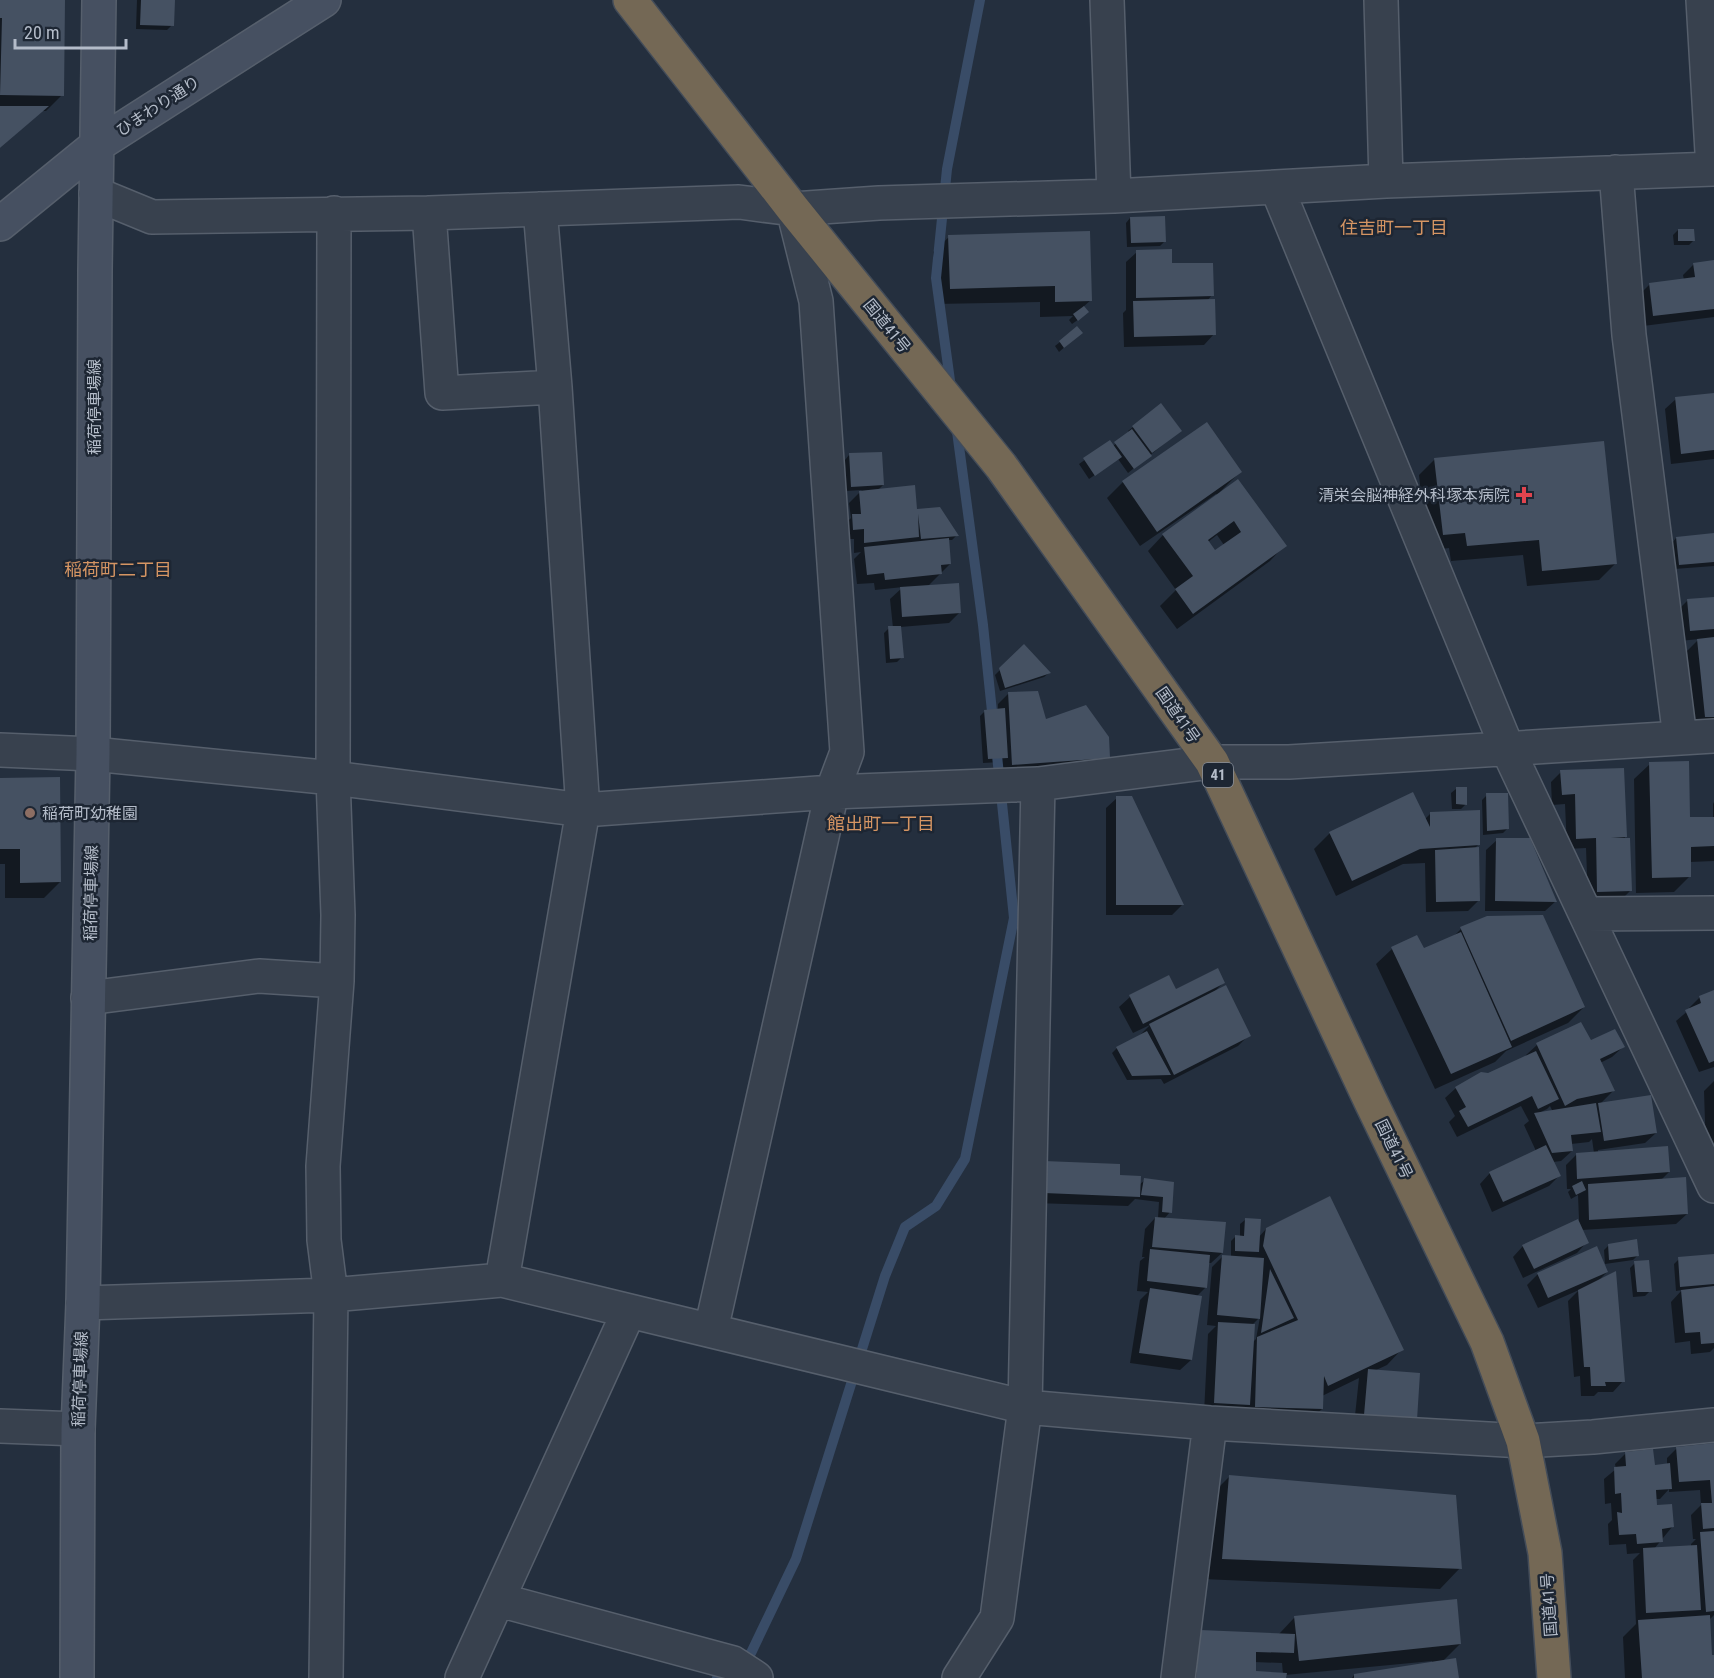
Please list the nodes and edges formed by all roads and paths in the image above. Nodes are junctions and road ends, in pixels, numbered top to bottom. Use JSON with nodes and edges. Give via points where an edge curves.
{"nodes":[{"id":1,"x":99,"y":0,"type":"edge"},
{"id":2,"x":324,"y":0,"type":"edge"},
{"id":3,"x":630,"y":0,"type":"edge"},
{"id":4,"x":1107,"y":0,"type":"edge"},
{"id":5,"x":1381,"y":0,"type":"edge"},
{"id":6,"x":1703,"y":0,"type":"edge"},
{"id":7,"x":97,"y":145,"type":"junction"},
{"id":8,"x":1713,"y":169,"type":"edge"},
{"id":9,"x":1616,"y":172,"type":"junction"},
{"id":10,"x":1386,"y":181,"type":"junction"},
{"id":11,"x":1277,"y":188,"type":"junction"},
{"id":12,"x":96,"y":194,"type":"junction"},
{"id":13,"x":1114,"y":196,"type":"junction"},
{"id":14,"x":540,"y":209,"type":"junction"},
{"id":15,"x":792,"y":209,"type":"junction"},
{"id":16,"x":334,"y":213,"type":"junction"},
{"id":17,"x":429,"y":213,"type":"junction"},
{"id":18,"x":0,"y":224,"type":"edge"},
{"id":19,"x":555,"y":387,"type":"junction"},
{"id":20,"x":1714,"y":736,"type":"edge"},
{"id":21,"x":1680,"y":738,"type":"junction"},
{"id":22,"x":0,"y":750,"type":"edge"},
{"id":23,"x":1508,"y":750,"type":"junction"},
{"id":24,"x":93,"y":754,"type":"junction"},
{"id":25,"x":1212,"y":762,"type":"junction"},
{"id":26,"x":333,"y":778,"type":"junction"},
{"id":27,"x":1038,"y":784,"type":"junction"},
{"id":28,"x":832,"y":792,"type":"junction"},
{"id":29,"x":583,"y":810,"type":"junction"},
{"id":30,"x":1586,"y":914,"type":"junction"},
{"id":31,"x":1714,"y":914,"type":"edge"},
{"id":32,"x":337,"y":981,"type":"junction"},
{"id":33,"x":88,"y":998,"type":"junction"},
{"id":34,"x":1714,"y":1186,"type":"edge"},
{"id":35,"x":502,"y":1280,"type":"junction"},
{"id":36,"x":331,"y":1295,"type":"junction"},
{"id":37,"x":83,"y":1303,"type":"junction"},
{"id":38,"x":629,"y":1311,"type":"junction"},
{"id":39,"x":711,"y":1330,"type":"junction"},
{"id":40,"x":1025,"y":1407,"type":"junction"},
{"id":41,"x":1210,"y":1423,"type":"junction"},
{"id":42,"x":1714,"y":1425,"type":"edge"},
{"id":43,"x":0,"y":1426,"type":"edge"},
{"id":44,"x":78,"y":1429,"type":"junction"},
{"id":45,"x":1523,"y":1441,"type":"junction"},
{"id":46,"x":499,"y":1600,"type":"junction"},
{"id":47,"x":77,"y":1678,"type":"edge"},
{"id":48,"x":326,"y":1678,"type":"edge"},
{"id":49,"x":462,"y":1678,"type":"edge"},
{"id":50,"x":756,"y":1678,"type":"edge"},
{"id":51,"x":959,"y":1678,"type":"edge"},
{"id":52,"x":1178,"y":1678,"type":"edge"},
{"id":53,"x":1554,"y":1678,"type":"edge"}],
"edges":[{"from":1,"to":7,"type":"main road","name":"稲荷停車場線"},
{"from":2,"to":7,"type":"main road","name":"ひまわり通り"},
{"from":3,"to":15,"type":"highway","name":"国道41号","number":"41"},
{"from":4,"to":13,"type":"street"},
{"from":5,"to":10,"type":"street"},
{"from":6,"to":8,"type":"street"},
{"from":7,"to":12,"type":"main road","name":"稲荷停車場線"},
{"from":7,"to":18,"type":"main road","name":"ひまわり通り"},
{"from":8,"to":9,"type":"street"},
{"from":9,"to":10,"type":"street"},
{"from":9,"to":21,"type":"street","via":[[1629,335]]},
{"from":10,"to":11,"type":"street"},
{"from":11,"to":13,"type":"street"},
{"from":11,"to":23,"type":"street"},
{"from":12,"to":16,"type":"street","via":[[152,216]]},
{"from":12,"to":24,"type":"main road","name":"稲荷停車場線"},
{"from":13,"to":15,"type":"street"},
{"from":14,"to":15,"type":"street","via":[[739,202]]},
{"from":14,"to":17,"type":"street"},
{"from":14,"to":19,"type":"street"},
{"from":15,"to":25,"type":"highway","name":"国道41号","number":"41","via":[[1001,466]]},
{"from":15,"to":28,"type":"street","via":[[816,301],[847,752]]},
{"from":16,"to":17,"type":"street"},
{"from":16,"to":26,"type":"street"},
{"from":17,"to":19,"type":"street","via":[[442,393]]},
{"from":19,"to":29,"type":"street"},
{"from":20,"to":21,"type":"street"},
{"from":21,"to":23,"type":"street"},
{"from":22,"to":24,"type":"street"},
{"from":23,"to":25,"type":"street","via":[[1289,762]]},
{"from":23,"to":30,"type":"street"},
{"from":24,"to":26,"type":"street"},
{"from":24,"to":33,"type":"main road","name":"稲荷停車場線"},
{"from":25,"to":27,"type":"street"},
{"from":25,"to":45,"type":"highway","name":"国道41号","number":"41","via":[[1487,1342]]},
{"from":26,"to":29,"type":"street"},
{"from":26,"to":32,"type":"street"},
{"from":27,"to":28,"type":"street"},
{"from":27,"to":40,"type":"street"},
{"from":28,"to":29,"type":"street"},
{"from":28,"to":39,"type":"street"},
{"from":29,"to":35,"type":"street"},
{"from":30,"to":31,"type":"street"},
{"from":30,"to":34,"type":"street"},
{"from":32,"to":33,"type":"street","via":[[259,976]]},
{"from":32,"to":36,"type":"street","via":[[323,1166],[324,1240]]},
{"from":33,"to":37,"type":"main road","name":"稲荷停車場線"},
{"from":35,"to":36,"type":"street"},
{"from":35,"to":38,"type":"street"},
{"from":36,"to":37,"type":"street"},
{"from":36,"to":48,"type":"street"},
{"from":37,"to":44,"type":"main road","name":"稲荷停車場線"},
{"from":38,"to":39,"type":"street"},
{"from":38,"to":46,"type":"street"},
{"from":39,"to":40,"type":"street"},
{"from":40,"to":41,"type":"street"},
{"from":40,"to":51,"type":"street","via":[[997,1618]]},
{"from":41,"to":45,"type":"street"},
{"from":41,"to":52,"type":"street"},
{"from":42,"to":45,"type":"street"},
{"from":43,"to":44,"type":"street"},
{"from":44,"to":47,"type":"main road","name":"稲荷停車場線"},
{"from":45,"to":53,"type":"highway","name":"国道41号","number":"41","via":[[1545,1553]]},
{"from":46,"to":49,"type":"street"},
{"from":46,"to":50,"type":"street","via":[[733,1663]]}]}
